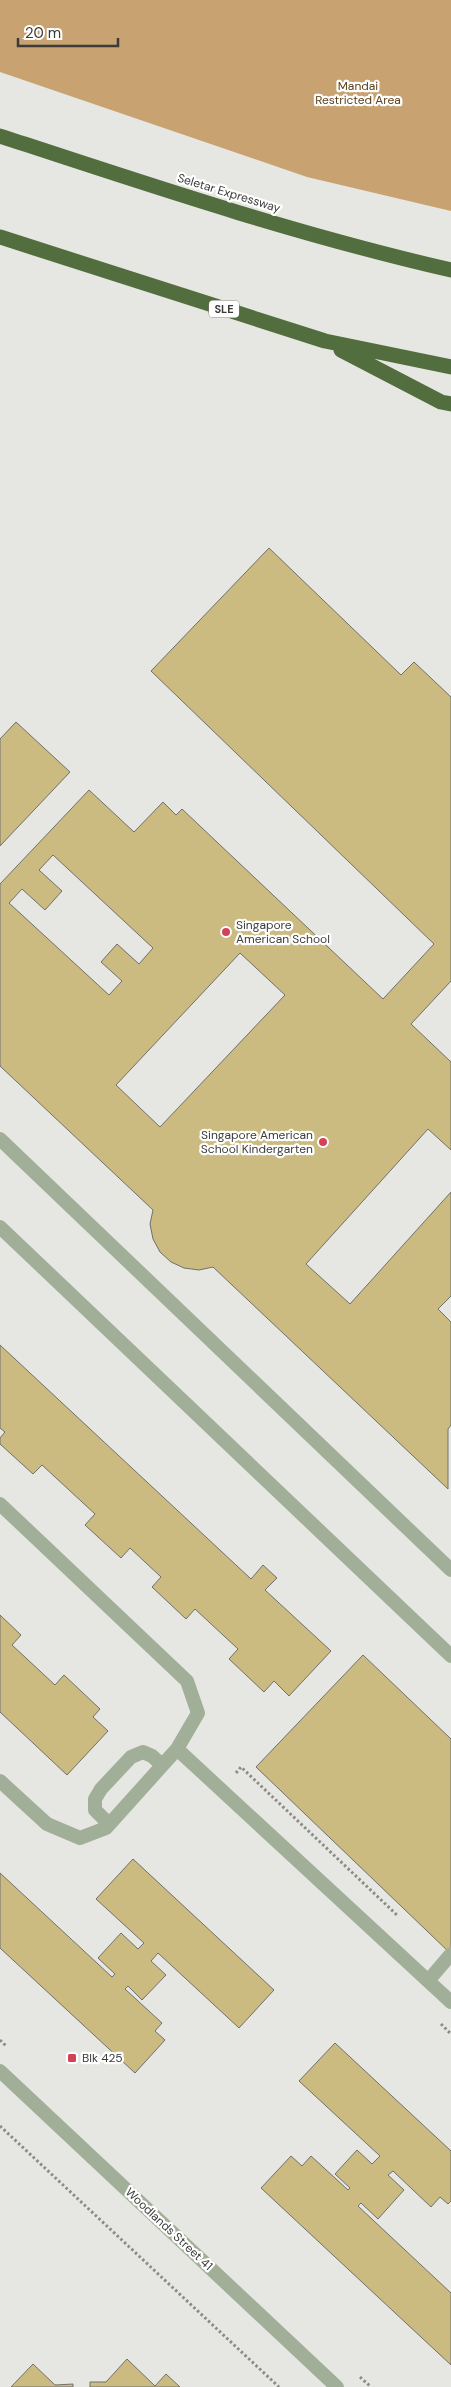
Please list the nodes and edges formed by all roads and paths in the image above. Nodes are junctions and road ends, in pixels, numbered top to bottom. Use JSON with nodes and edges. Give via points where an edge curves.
{"nodes":[{"id":1,"x":0,"y":136,"type":"edge"},
{"id":2,"x":0,"y":236,"type":"edge"},
{"id":3,"x":451,"y":270,"type":"edge"},
{"id":4,"x":324,"y":342,"type":"junction"},
{"id":5,"x":451,"y":367,"type":"edge"},
{"id":6,"x":451,"y":404,"type":"edge"},
{"id":7,"x":0,"y":1139,"type":"edge"},
{"id":8,"x":0,"y":1227,"type":"edge"},
{"id":9,"x":0,"y":1504,"type":"edge"},
{"id":10,"x":451,"y":1570,"type":"edge"},
{"id":11,"x":451,"y":1656,"type":"edge"},
{"id":12,"x":177,"y":1749,"type":"junction"},
{"id":13,"x":162,"y":1765,"type":"junction"},
{"id":14,"x":0,"y":1781,"type":"edge"},
{"id":15,"x":109,"y":1824,"type":"junction"},
{"id":16,"x":451,"y":1954,"type":"edge"},
{"id":17,"x":428,"y":1980,"type":"junction"},
{"id":18,"x":451,"y":2002,"type":"edge"},
{"id":19,"x":0,"y":2071,"type":"edge"},
{"id":20,"x":0,"y":2126,"type":"edge"},
{"id":21,"x":279,"y":2387,"type":"edge"},
{"id":22,"x":337,"y":2387,"type":"edge"}],
"edges":[{"from":1,"to":3,"type":"highway","name":"Seletar Expressway","via":[[369,252]]},
{"from":2,"to":4,"type":"highway","number":"SLE"},
{"from":4,"to":5,"type":"highway","number":"SLE"},
{"from":4,"to":6,"type":"highway","via":[[441,402]]},
{"from":7,"to":10,"type":"street"},
{"from":8,"to":11,"type":"street"},
{"from":9,"to":12,"type":"street","via":[[187,1681],[198,1713]]},
{"from":12,"to":13,"type":"street"},
{"from":12,"to":17,"type":"street"},
{"from":13,"to":15,"type":"street"},
{"from":13,"to":15,"type":"street","via":[[143,1752],[131,1757],[101,1789],[95,1799],[95,1810]]},
{"from":14,"to":15,"type":"street","via":[[47,1824],[80,1838]]},
{"from":16,"to":17,"type":"street"},
{"from":17,"to":18,"type":"street"},
{"from":19,"to":22,"type":"street","name":"Woodlands Street 41"},
{"from":20,"to":21,"type":"path"}]}
